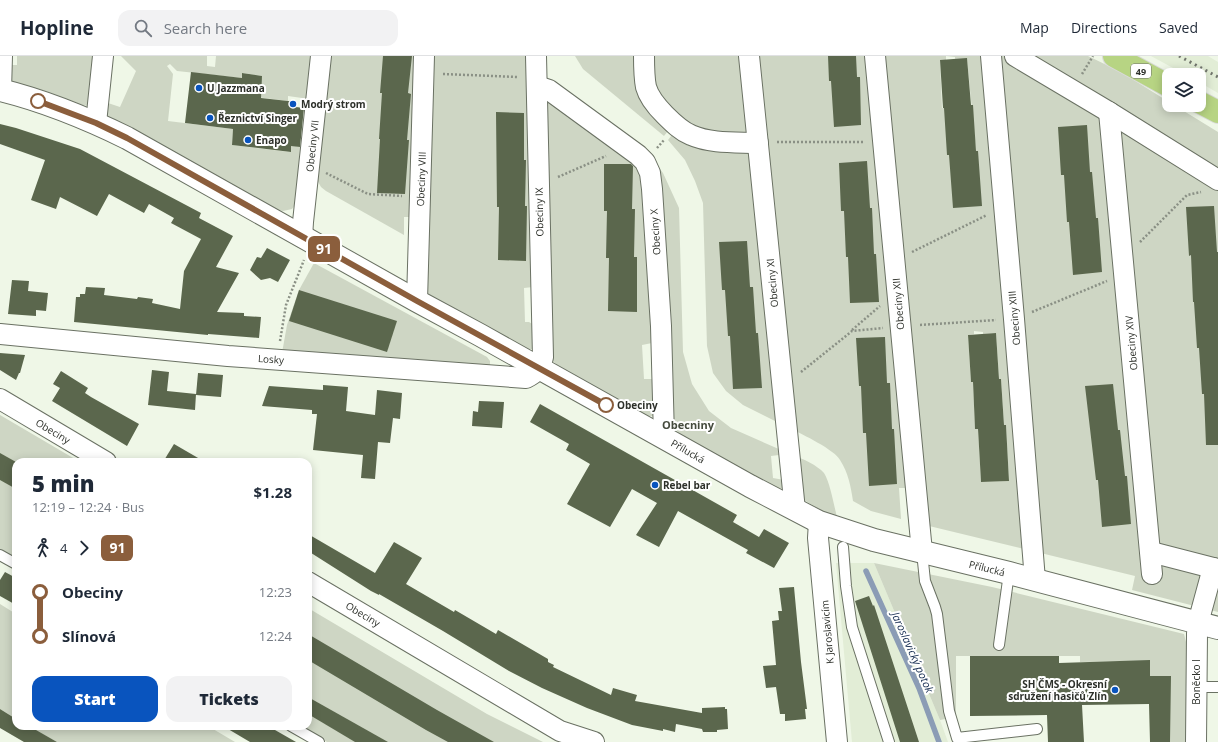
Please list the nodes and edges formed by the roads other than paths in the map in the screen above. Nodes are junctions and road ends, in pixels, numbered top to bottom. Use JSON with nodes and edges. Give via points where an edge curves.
{"nodes":[{"id":1,"x":2,"y":56,"type":"edge"},
{"id":2,"x":103,"y":56,"type":"edge"},
{"id":3,"x":536,"y":56,"type":"edge"},
{"id":4,"x":644,"y":56,"type":"edge"},
{"id":5,"x":749,"y":56,"type":"edge"},
{"id":6,"x":875,"y":56,"type":"edge"},
{"id":7,"x":991,"y":56,"type":"edge"},
{"id":8,"x":1015,"y":56,"type":"edge"},
{"id":9,"x":1114,"y":56,"type":"edge"},
{"id":10,"x":320,"y":63,"type":"edge"},
{"id":11,"x":424,"y":65,"type":"edge"},
{"id":12,"x":1162,"y":82,"type":"edge"},
{"id":13,"x":537,"y":86,"type":"junction"},
{"id":14,"x":0,"y":90,"type":"edge"},
{"id":15,"x":1206,"y":106,"type":"edge"},
{"id":16,"x":1109,"y":112,"type":"junction"},
{"id":17,"x":1218,"y":112,"type":"edge"},
{"id":18,"x":96,"y":123,"type":"junction"},
{"id":19,"x":758,"y":143,"type":"junction"},
{"id":20,"x":1212,"y":186,"type":"edge"},
{"id":21,"x":302,"y":237,"type":"junction"},
{"id":22,"x":417,"y":301,"type":"junction"},
{"id":23,"x":0,"y":334,"type":"edge"},
{"id":24,"x":540,"y":368,"type":"junction"},
{"id":25,"x":0,"y":399,"type":"edge"},
{"id":26,"x":664,"y":437,"type":"junction"},
{"id":27,"x":99,"y":458,"type":"edge"},
{"id":28,"x":794,"y":510,"type":"junction"},
{"id":29,"x":819,"y":522,"type":"junction"},
{"id":30,"x":844,"y":539,"type":"junction"},
{"id":31,"x":922,"y":552,"type":"junction"},
{"id":32,"x":1150,"y":552,"type":"junction"},
{"id":33,"x":0,"y":555,"type":"edge"},
{"id":34,"x":12,"y":562,"type":"edge"},
{"id":35,"x":1215,"y":568,"type":"edge"},
{"id":36,"x":1010,"y":573,"type":"junction"},
{"id":37,"x":1152,"y":574,"type":"dead end"},
{"id":38,"x":1035,"y":580,"type":"junction"},
{"id":39,"x":312,"y":584,"type":"edge"},
{"id":40,"x":1208,"y":625,"type":"edge"},
{"id":41,"x":999,"y":645,"type":"dead end"},
{"id":42,"x":1196,"y":687,"type":"junction"},
{"id":43,"x":1218,"y":687,"type":"edge"},
{"id":44,"x":1037,"y":729,"type":"dead end"},
{"id":45,"x":298,"y":730,"type":"edge"},
{"id":46,"x":560,"y":737,"type":"edge"},
{"id":47,"x":957,"y":740,"type":"edge"},
{"id":48,"x":319,"y":742,"type":"edge"},
{"id":49,"x":594,"y":742,"type":"edge"},
{"id":50,"x":837,"y":742,"type":"edge"},
{"id":51,"x":889,"y":742,"type":"edge"},
{"id":52,"x":1196,"y":742,"type":"edge"}],
"edges":[{"from":1,"to":14,"type":"street"},
{"from":2,"to":18,"type":"street"},
{"from":3,"to":13,"type":"street","name":"Obeciny IX"},
{"from":4,"to":19,"type":"street","via":[[645,80],[649,95],[676,126],[702,139]]},
{"from":5,"to":19,"type":"street","name":"Obeciny XI"},
{"from":6,"to":31,"type":"street","name":"Obeciny XII"},
{"from":7,"to":38,"type":"street","name":"Obeciny XIII"},
{"from":8,"to":16,"type":"street"},
{"from":9,"to":12,"type":"main road","number":"49"},
{"from":10,"to":21,"type":"street","name":"Obeciny VII"},
{"from":11,"to":22,"type":"street","name":"Obeciny VIII"},
{"from":13,"to":24,"type":"street","name":"Obeciny IX","via":[[543,357]]},
{"from":13,"to":26,"type":"street","name":"Obeciny X","via":[[550,90],[631,148],[645,162],[650,172],[661,326]]},
{"from":14,"to":18,"type":"street","name":"Přílucká","via":[[36,100]]},
{"from":15,"to":17,"type":"main road"},
{"from":16,"to":20,"type":"street"},
{"from":16,"to":32,"type":"street","name":"Obeciny XIV"},
{"from":18,"to":21,"type":"street","name":"Přílucká"},
{"from":19,"to":28,"type":"street","name":"Obeciny XI"},
{"from":21,"to":22,"type":"street","name":"Přílucká"},
{"from":22,"to":24,"type":"street","name":"Přílucká"},
{"from":23,"to":24,"type":"street","name":"Losky","via":[[228,356],[526,378]]},
{"from":24,"to":26,"type":"street","name":"Přílucká"},
{"from":25,"to":27,"type":"street","name":"Obeciny"},
{"from":26,"to":28,"type":"street","name":"Přílucká"},
{"from":28,"to":29,"type":"street","name":"Přílucká"},
{"from":29,"to":30,"type":"street","name":"Přílucká"},
{"from":29,"to":50,"type":"street","name":"K Jaroslavicím","via":[[818,538]]},
{"from":30,"to":31,"type":"street","name":"Přílucká","via":[[874,540]]},
{"from":30,"to":51,"type":"lane","via":[[846,586],[852,627]]},
{"from":31,"to":36,"type":"street","name":"Přílucká"},
{"from":31,"to":47,"type":"lane","via":[[925,581],[937,614],[949,712]]},
{"from":32,"to":35,"type":"street"},
{"from":32,"to":37,"type":"street","name":"Obeciny XIV"},
{"from":33,"to":34,"type":"lane"},
{"from":35,"to":40,"type":"street","name":"Boněcko I"},
{"from":36,"to":38,"type":"street","name":"Přílucká"},
{"from":36,"to":41,"type":"lane"},
{"from":38,"to":40,"type":"street","name":"Přílucká"},
{"from":39,"to":46,"type":"street","name":"Obeciny"},
{"from":40,"to":42,"type":"street","name":"Boněcko I","via":[[1197,634]]},
{"from":42,"to":43,"type":"lane"},
{"from":42,"to":52,"type":"street","name":"Boněcko I"},
{"from":44,"to":47,"type":"lane"},
{"from":45,"to":48,"type":"lane"},
{"from":46,"to":49,"type":"street","name":"Obeciny"}]}
